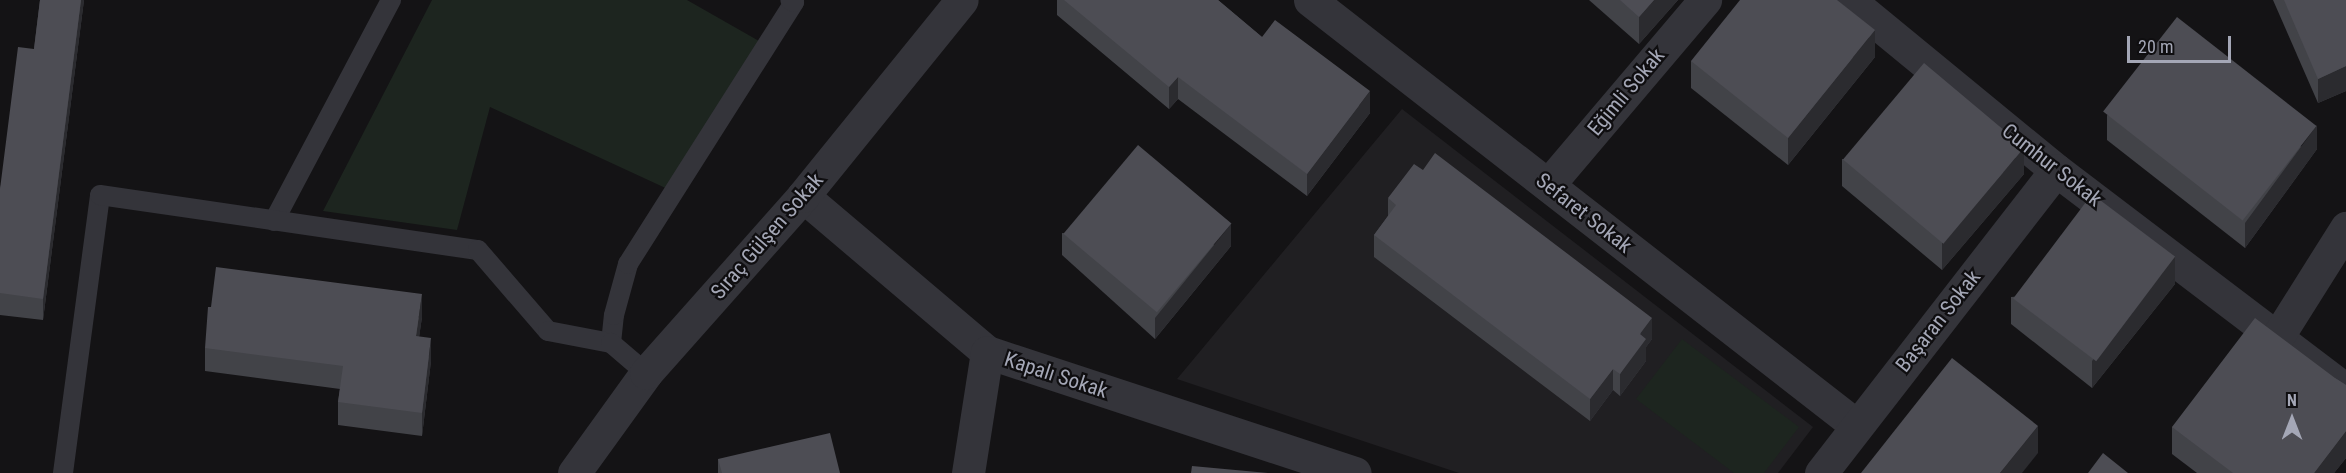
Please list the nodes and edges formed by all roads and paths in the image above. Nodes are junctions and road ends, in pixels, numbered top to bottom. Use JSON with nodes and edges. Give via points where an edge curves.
{"nodes":[{"id":1,"x":391,"y":0,"type":"edge"},
{"id":2,"x":790,"y":0,"type":"edge"},
{"id":3,"x":962,"y":0,"type":"edge"},
{"id":4,"x":1310,"y":0,"type":"edge"},
{"id":5,"x":1705,"y":0,"type":"edge"},
{"id":6,"x":1863,"y":4,"type":"edge"},
{"id":7,"x":2055,"y":170,"type":"junction"},
{"id":8,"x":1548,"y":185,"type":"junction"},
{"id":9,"x":803,"y":196,"type":"junction"},
{"id":10,"x":274,"y":221,"type":"junction"},
{"id":11,"x":2346,"y":228,"type":"edge"},
{"id":12,"x":2278,"y":336,"type":"junction"},
{"id":13,"x":611,"y":343,"type":"junction"},
{"id":14,"x":987,"y":352,"type":"junction"},
{"id":15,"x":646,"y":373,"type":"junction"},
{"id":16,"x":2346,"y":390,"type":"edge"},
{"id":17,"x":1857,"y":426,"type":"junction"},
{"id":18,"x":63,"y":473,"type":"edge"},
{"id":19,"x":574,"y":473,"type":"edge"},
{"id":20,"x":968,"y":473,"type":"edge"},
{"id":21,"x":1355,"y":473,"type":"edge"},
{"id":22,"x":1821,"y":473,"type":"edge"}],
"edges":[{"from":1,"to":10,"type":"lane"},
{"from":2,"to":13,"type":"lane","via":[[794,2],[628,264]]},
{"from":3,"to":9,"type":"street","name":"Sıraç Gülşen Sokak"},
{"from":4,"to":8,"type":"street","name":"Sefaret Sokak"},
{"from":5,"to":8,"type":"street","name":"Eğimli Sokak"},
{"from":6,"to":7,"type":"street","name":"Cumhur Sokak"},
{"from":7,"to":12,"type":"street","name":"Cumhur Sokak"},
{"from":7,"to":17,"type":"street","name":"Başaran Sokak"},
{"from":8,"to":17,"type":"street","name":"Sefaret Sokak"},
{"from":9,"to":14,"type":"street","name":"Kapalı Sokak"},
{"from":9,"to":15,"type":"street","name":"Sıraç Gülşen Sokak"},
{"from":10,"to":13,"type":"lane","via":[[478,250],[548,331]]},
{"from":10,"to":18,"type":"lane","via":[[100,195]]},
{"from":11,"to":12,"type":"street"},
{"from":12,"to":16,"type":"street","name":"Cumhur Sokak"},
{"from":13,"to":15,"type":"lane"},
{"from":14,"to":20,"type":"street"},
{"from":14,"to":21,"type":"street","name":"Kapalı Sokak"},
{"from":15,"to":19,"type":"street","name":"Sıraç Gülşen Sokak"},
{"from":17,"to":22,"type":"street","name":"Başaran Sokak"}]}
